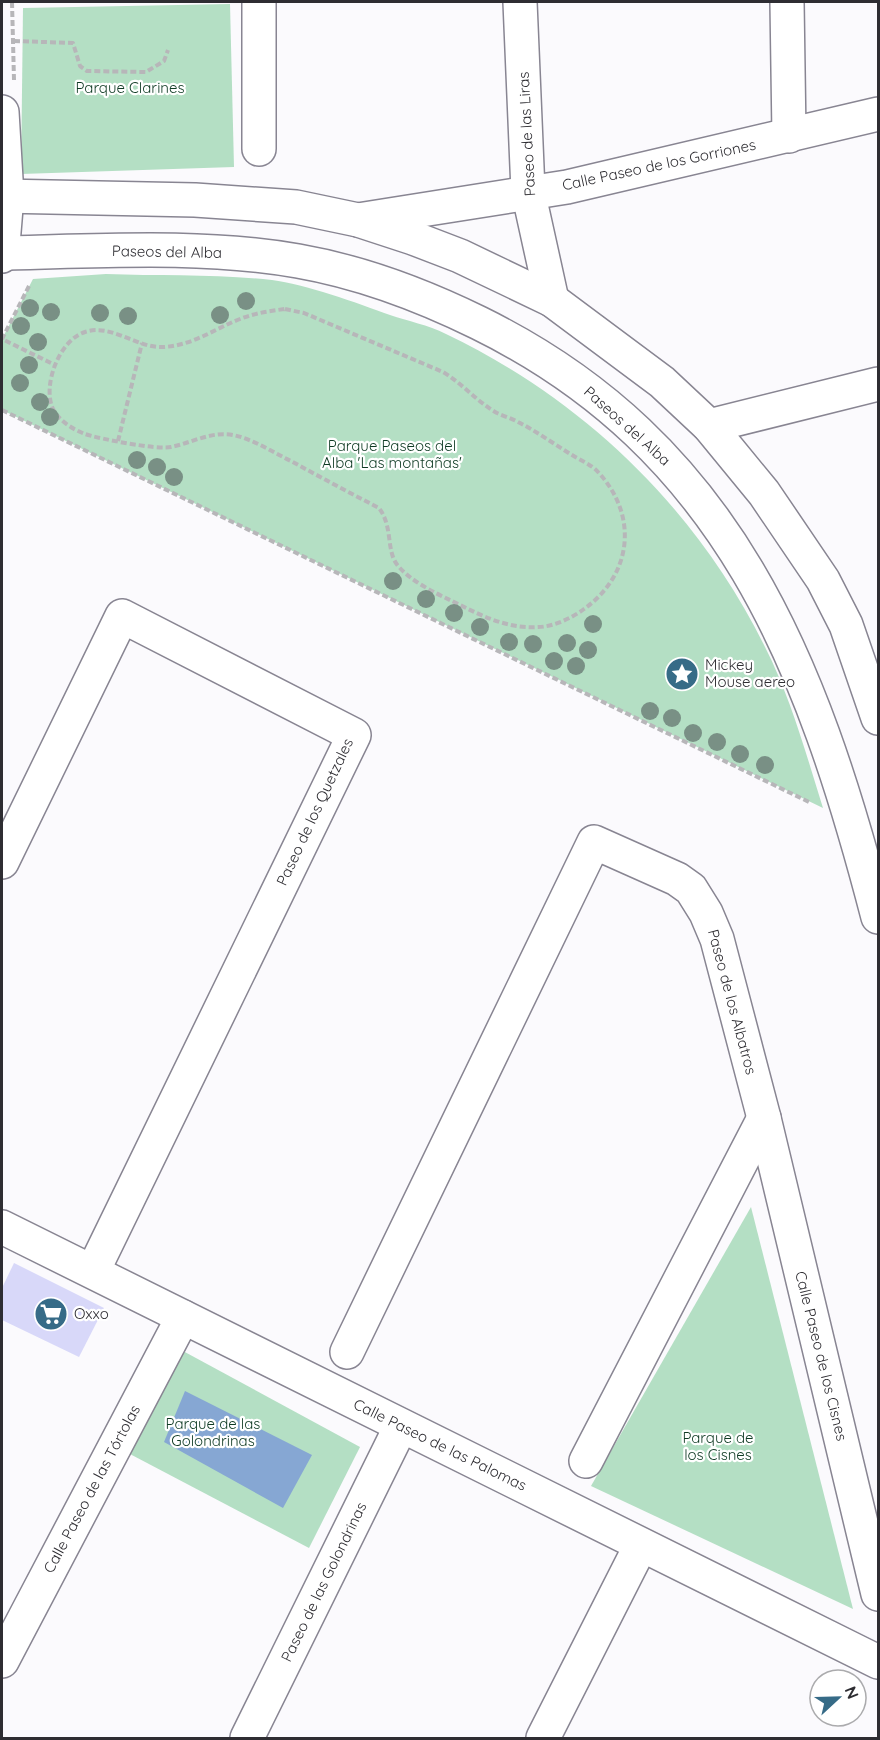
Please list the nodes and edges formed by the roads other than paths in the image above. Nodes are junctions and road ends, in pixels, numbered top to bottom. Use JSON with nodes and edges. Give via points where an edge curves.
{"nodes":[{"id":1,"x":259,"y":2,"type":"edge"},
{"id":2,"x":520,"y":2,"type":"edge"},
{"id":3,"x":786,"y":2,"type":"edge"},
{"id":4,"x":2,"y":112,"type":"edge"},
{"id":5,"x":879,"y":114,"type":"edge"},
{"id":6,"x":789,"y":136,"type":"junction"},
{"id":7,"x":259,"y":150,"type":"dead end"},
{"id":8,"x":528,"y":191,"type":"junction"},
{"id":9,"x":4,"y":196,"type":"edge"},
{"id":10,"x":358,"y":220,"type":"junction"},
{"id":11,"x":2,"y":254,"type":"edge"},
{"id":12,"x":552,"y":300,"type":"junction"},
{"id":13,"x":879,"y":384,"type":"edge"},
{"id":14,"x":709,"y":426,"type":"junction"},
{"id":15,"x":879,"y":718,"type":"edge"},
{"id":16,"x":2,"y":862,"type":"edge"},
{"id":17,"x":879,"y":917,"type":"edge"},
{"id":18,"x":764,"y":1118,"type":"junction"},
{"id":19,"x":2,"y":1227,"type":"edge"},
{"id":20,"x":93,"y":1271,"type":"junction"},
{"id":21,"x":183,"y":1317,"type":"junction"},
{"id":22,"x":346,"y":1352,"type":"dead end"},
{"id":23,"x":401,"y":1426,"type":"junction"},
{"id":24,"x":585,"y":1461,"type":"dead end"},
{"id":25,"x":640,"y":1545,"type":"junction"},
{"id":26,"x":879,"y":1594,"type":"edge"},
{"id":27,"x":2,"y":1661,"type":"edge"},
{"id":28,"x":879,"y":1662,"type":"edge"},
{"id":29,"x":247,"y":1738,"type":"edge"},
{"id":30,"x":543,"y":1738,"type":"edge"}],
"edges":[{"from":1,"to":7,"type":"street"},
{"from":2,"to":8,"type":"street","name":"Paseo de las Liras"},
{"from":3,"to":6,"type":"street"},
{"from":4,"to":9,"type":"street"},
{"from":5,"to":6,"type":"street","name":"Calle Paseo de los Gorriones"},
{"from":6,"to":8,"type":"street","name":"Calle Paseo de los Gorriones","via":[[567,187]]},
{"from":8,"to":10,"type":"street","name":"Calle Paseo de los Gorriones"},
{"from":8,"to":12,"type":"street","name":"Paseo de las Liras"},
{"from":9,"to":10,"type":"street","via":[[259,203]]},
{"from":9,"to":11,"type":"street"},
{"from":10,"to":12,"type":"street","via":[[460,256]]},
{"from":11,"to":17,"type":"street","name":"Paseos del Alba","via":[[219,252],[326,267],[439,304],[545,359],[604,400],[702,500],[758,587],[814,709],[852,814]]},
{"from":12,"to":14,"type":"street","via":[[662,382]]},
{"from":13,"to":14,"type":"street"},
{"from":14,"to":15,"type":"street","via":[[764,493],[823,580],[846,625]]},
{"from":16,"to":20,"type":"street","name":"Paseo de los Quetzales","via":[[122,616],[354,735]]},
{"from":18,"to":22,"type":"street","name":"Paseo de los Albatros","via":[[717,939],[698,898],[677,879],[594,842]]},
{"from":18,"to":24,"type":"street"},
{"from":18,"to":26,"type":"street","name":"Calle Paseo de los Cisnes"},
{"from":19,"to":20,"type":"street","name":"Calle Paseo de las Palomas"},
{"from":20,"to":21,"type":"street","name":"Calle Paseo de las Palomas"},
{"from":21,"to":23,"type":"street","name":"Calle Paseo de las Palomas"},
{"from":21,"to":27,"type":"street","name":"Calle Paseo de las Tórtolas"},
{"from":23,"to":25,"type":"street","name":"Calle Paseo de las Palomas"},
{"from":23,"to":29,"type":"street","name":"Paseo de las Golondrinas"},
{"from":25,"to":28,"type":"street","name":"Calle Paseo de las Palomas"},
{"from":25,"to":30,"type":"street"}]}
